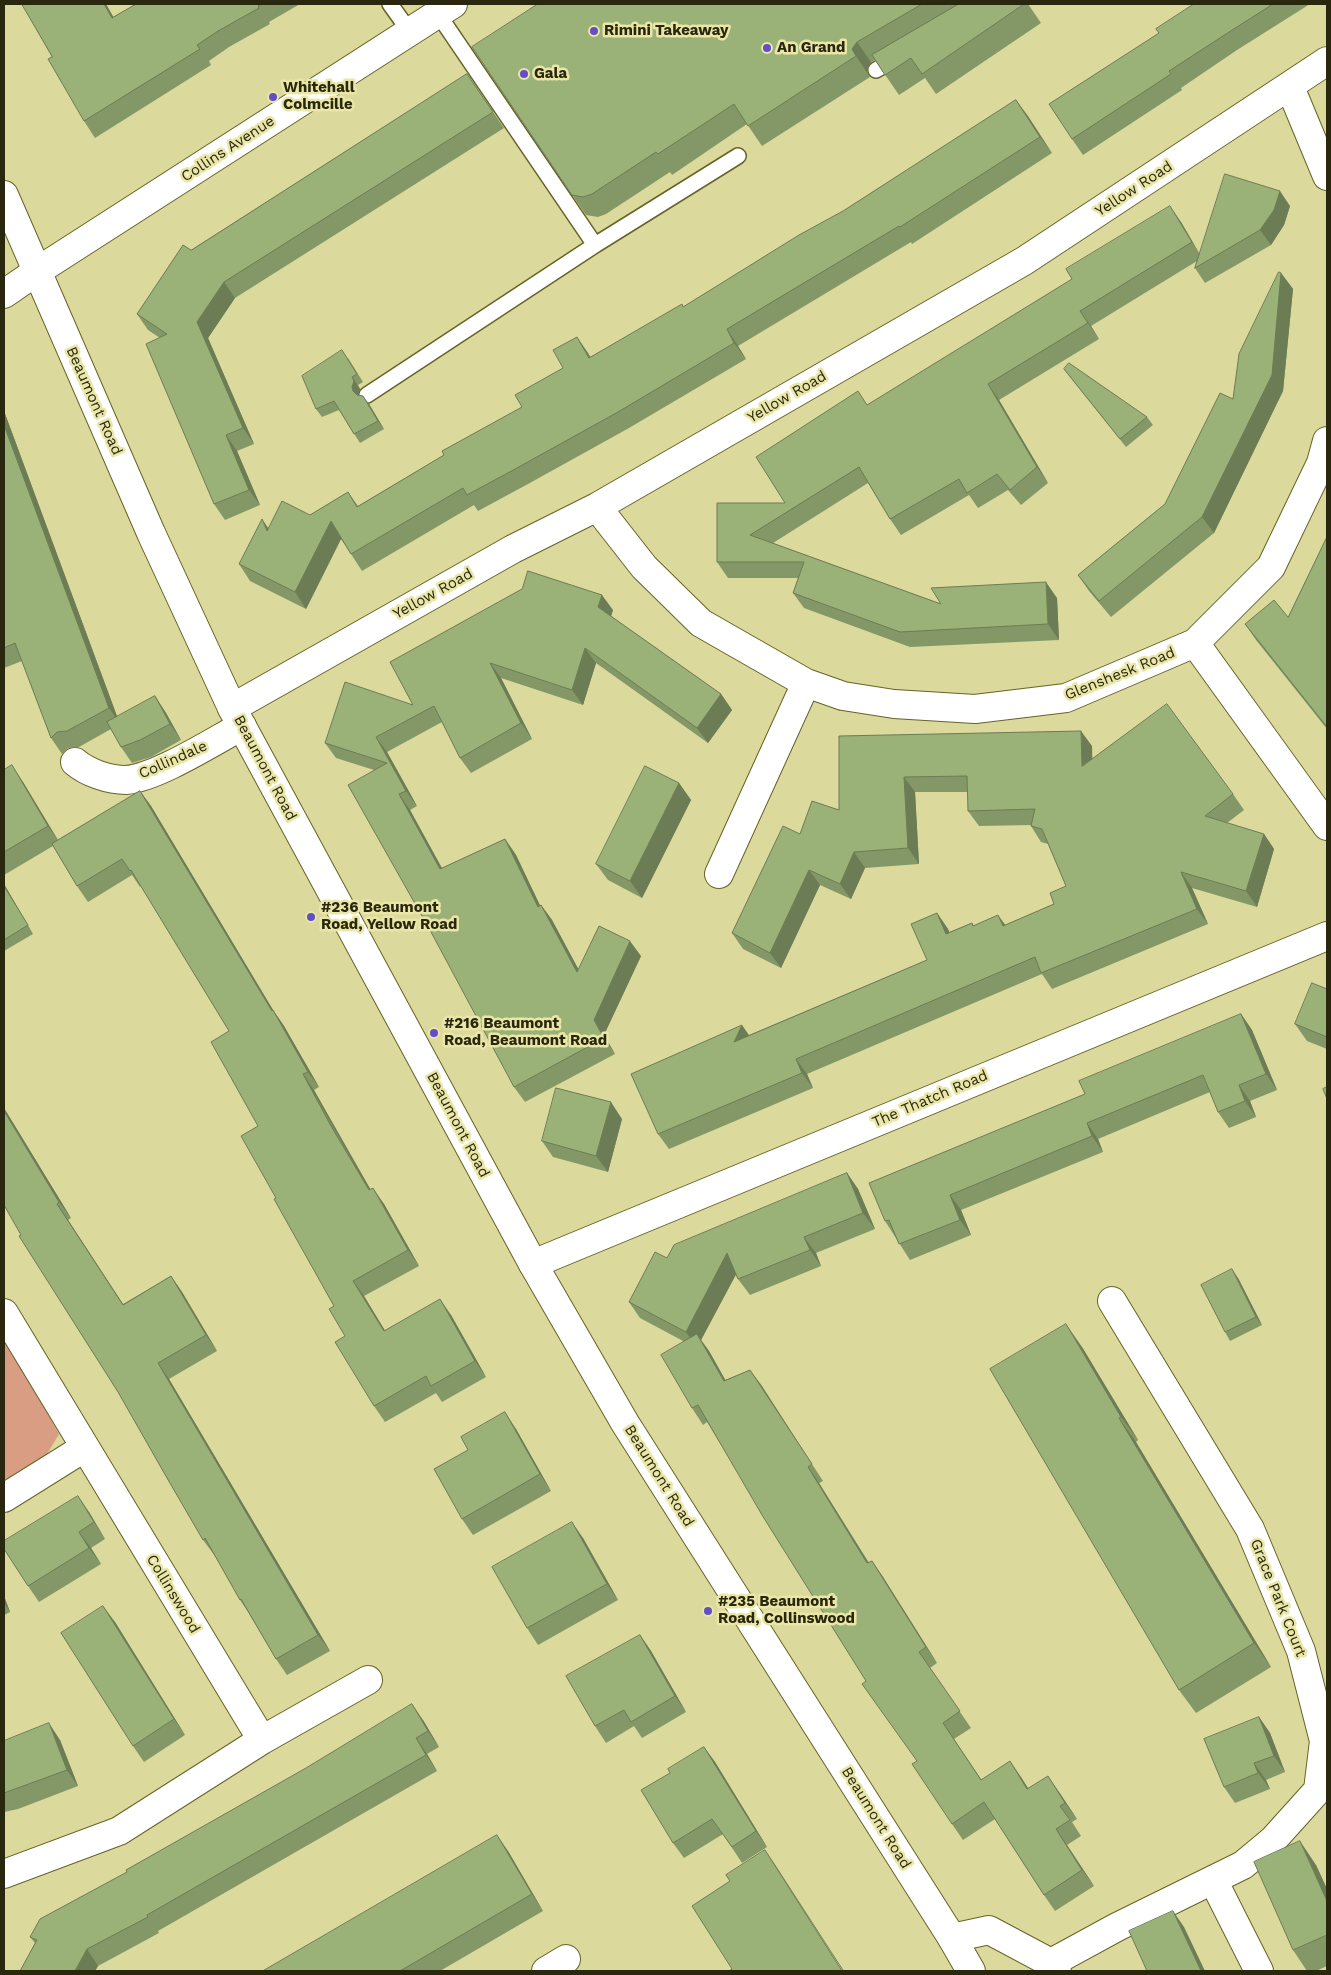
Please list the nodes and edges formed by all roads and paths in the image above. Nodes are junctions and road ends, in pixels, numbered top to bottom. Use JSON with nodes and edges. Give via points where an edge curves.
{"nodes":[{"id":1,"x":390,"y":4,"type":"edge"},
{"id":2,"x":445,"y":9,"type":"edge"},
{"id":3,"x":410,"y":32,"type":"junction"},
{"id":4,"x":908,"y":51,"type":"edge"},
{"id":5,"x":1327,"y":61,"type":"edge"},
{"id":6,"x":876,"y":70,"type":"edge"},
{"id":7,"x":1290,"y":87,"type":"junction"},
{"id":8,"x":738,"y":156,"type":"dead end"},
{"id":9,"x":1327,"y":176,"type":"edge"},
{"id":10,"x":4,"y":195,"type":"edge"},
{"id":11,"x":595,"y":246,"type":"junction"},
{"id":12,"x":36,"y":272,"type":"junction"},
{"id":13,"x":4,"y":294,"type":"edge"},
{"id":14,"x":367,"y":395,"type":"dead end"},
{"id":15,"x":1327,"y":440,"type":"edge"},
{"id":16,"x":596,"y":507,"type":"junction"},
{"id":17,"x":1196,"y":643,"type":"junction"},
{"id":18,"x":806,"y":683,"type":"junction"},
{"id":19,"x":237,"y":717,"type":"junction"},
{"id":20,"x":75,"y":762,"type":"dead end"},
{"id":21,"x":1327,"y":826,"type":"edge"},
{"id":22,"x":719,"y":874,"type":"dead end"},
{"id":23,"x":1327,"y":936,"type":"edge"},
{"id":24,"x":534,"y":1264,"type":"junction"},
{"id":25,"x":1112,"y":1301,"type":"dead end"},
{"id":26,"x":4,"y":1313,"type":"edge"},
{"id":27,"x":84,"y":1448,"type":"junction"},
{"id":28,"x":4,"y":1498,"type":"edge"},
{"id":29,"x":368,"y":1680,"type":"dead end"},
{"id":30,"x":262,"y":1740,"type":"junction"},
{"id":31,"x":4,"y":1874,"type":"edge"},
{"id":32,"x":1213,"y":1880,"type":"junction"},
{"id":33,"x":952,"y":1938,"type":"junction"},
{"id":34,"x":1054,"y":1967,"type":"edge"},
{"id":35,"x":971,"y":1971,"type":"edge"},
{"id":36,"x":1258,"y":1971,"type":"edge"}],
"edges":[{"from":1,"to":3,"type":"lane"},
{"from":2,"to":3,"type":"street","name":"Collins Avenue"},
{"from":2,"to":11,"type":"lane"},
{"from":3,"to":12,"type":"street","name":"Collins Avenue"},
{"from":4,"to":6,"type":"lane"},
{"from":5,"to":7,"type":"street","name":"Yellow Road"},
{"from":7,"to":9,"type":"street"},
{"from":7,"to":16,"type":"street","name":"Yellow Road","via":[[1024,261]]},
{"from":8,"to":11,"type":"lane"},
{"from":10,"to":12,"type":"street","name":"Beaumont Road"},
{"from":11,"to":14,"type":"lane"},
{"from":12,"to":13,"type":"street","name":"Collins Avenue"},
{"from":12,"to":19,"type":"street","name":"Beaumont Road","via":[[151,533]]},
{"from":15,"to":17,"type":"street","name":"Glenshesk Road","via":[[1321,463],[1271,567]]},
{"from":16,"to":18,"type":"street","name":"Glenshesk Road","via":[[644,567],[701,623]]},
{"from":16,"to":19,"type":"street","name":"Yellow Road","via":[[513,549]]},
{"from":17,"to":18,"type":"street","name":"Glenshesk Road","via":[[1066,698],[974,709],[877,702],[843,696]]},
{"from":17,"to":21,"type":"street"},
{"from":18,"to":22,"type":"street"},
{"from":19,"to":20,"type":"street","name":"Collindale","via":[[162,769],[126,780],[84,769]]},
{"from":19,"to":24,"type":"street","name":"Beaumont Road"},
{"from":23,"to":24,"type":"street","name":"The Thatch Road"},
{"from":24,"to":33,"type":"street","name":"Beaumont Road","via":[[625,1423]]},
{"from":25,"to":32,"type":"street","name":"Grace Park Court","via":[[1250,1529],[1301,1651],[1324,1741],[1318,1790],[1273,1840],[1243,1865]]},
{"from":26,"to":27,"type":"street","name":"Collinswood"},
{"from":27,"to":28,"type":"street"},
{"from":27,"to":30,"type":"street","name":"Collinswood"},
{"from":29,"to":30,"type":"street"},
{"from":30,"to":31,"type":"street","via":[[119,1831]]},
{"from":32,"to":34,"type":"street","name":"Grace Park Court","via":[[1117,1927]]},
{"from":32,"to":36,"type":"street"},
{"from":33,"to":34,"type":"street","via":[[989,1930]]},
{"from":33,"to":35,"type":"street","name":"Beaumont Road"}]}
